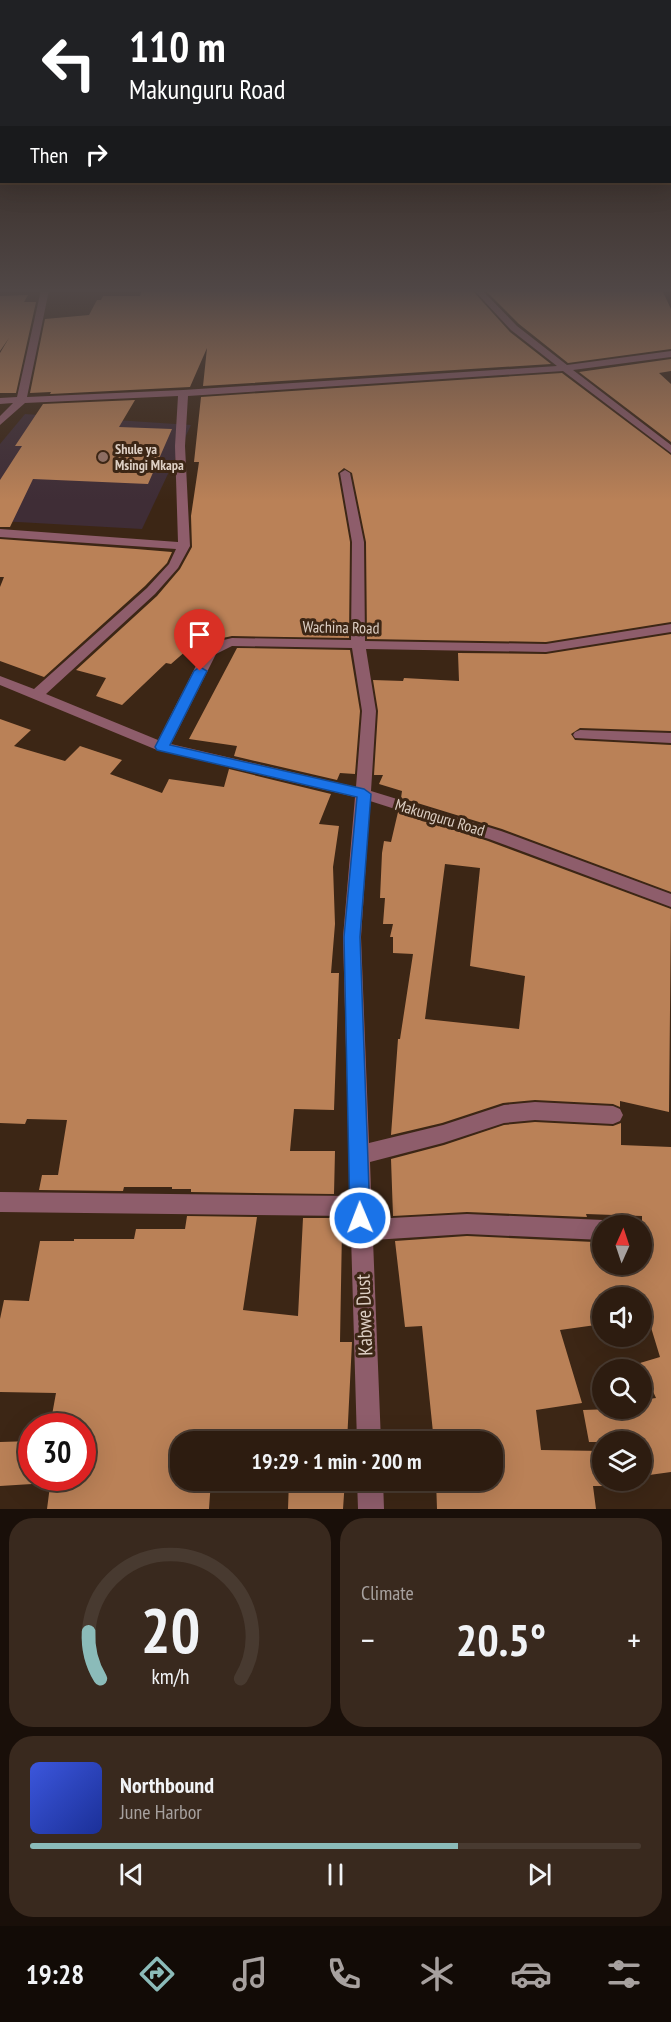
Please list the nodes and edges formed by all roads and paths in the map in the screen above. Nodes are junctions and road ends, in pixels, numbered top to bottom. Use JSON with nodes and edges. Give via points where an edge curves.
{"nodes":[{"id":1,"x":30,"y":360,"type":"edge"},
{"id":2,"x":555,"y":360,"type":"edge"},
{"id":3,"x":622,"y":360,"type":"edge"},
{"id":4,"x":564,"y":368,"type":"junction"},
{"id":5,"x":183,"y":393,"type":"junction"},
{"id":6,"x":0,"y":401,"type":"edge"},
{"id":7,"x":21,"y":401,"type":"junction"},
{"id":8,"x":0,"y":422,"type":"edge"},
{"id":9,"x":671,"y":450,"type":"edge"},
{"id":10,"x":345,"y":472,"type":"dead end"},
{"id":11,"x":0,"y":533,"type":"edge"},
{"id":12,"x":184,"y":546,"type":"junction"},
{"id":13,"x":671,"y":628,"type":"edge"},
{"id":14,"x":358,"y":643,"type":"junction"},
{"id":15,"x":0,"y":680,"type":"edge"},
{"id":16,"x":36,"y":695,"type":"junction"},
{"id":17,"x":580,"y":735,"type":"dead end"},
{"id":18,"x":671,"y":738,"type":"edge"},
{"id":19,"x":162,"y":747,"type":"junction"},
{"id":20,"x":364,"y":794,"type":"junction"},
{"id":21,"x":671,"y":902,"type":"edge"},
{"id":22,"x":612,"y":1115,"type":"dead end"},
{"id":23,"x":359,"y":1155,"type":"junction"},
{"id":24,"x":0,"y":1202,"type":"edge"},
{"id":25,"x":359,"y":1206,"type":"junction"},
{"id":26,"x":360,"y":1230,"type":"junction"},
{"id":27,"x":592,"y":1230,"type":"edge"},
{"id":28,"x":369,"y":1431,"type":"edge"},
{"id":29,"x":370,"y":1491,"type":"edge"},
{"id":30,"x":371,"y":1509,"type":"edge"}],
"edges":[{"from":1,"to":7,"type":"street"},
{"from":2,"to":4,"type":"street"},
{"from":3,"to":4,"type":"street"},
{"from":4,"to":5,"type":"street"},
{"from":4,"to":9,"type":"street"},
{"from":5,"to":7,"type":"street"},
{"from":5,"to":12,"type":"street","via":[[180,446]]},
{"from":6,"to":7,"type":"street"},
{"from":7,"to":8,"type":"street"},
{"from":10,"to":14,"type":"street","name":"Kabwe Dust","via":[[358,542]]},
{"from":11,"to":12,"type":"street"},
{"from":12,"to":16,"type":"street","via":[[174,565],[151,591]]},
{"from":13,"to":14,"type":"street","name":"Wachina Road","via":[[581,644],[514,648]]},
{"from":14,"to":19,"type":"street","name":"Wachina Road","via":[[220,645],[210,652]]},
{"from":14,"to":20,"type":"street","name":"Kabwe Dust","via":[[369,711]]},
{"from":15,"to":16,"type":"street","name":"Makunguru Road"},
{"from":16,"to":19,"type":"street","name":"Makunguru Road"},
{"from":17,"to":18,"type":"street"},
{"from":19,"to":20,"type":"street","name":"Makunguru Road"},
{"from":20,"to":21,"type":"street","name":"Makunguru Road","via":[[495,835]]},
{"from":20,"to":23,"type":"street","name":"Kabwe Dust","via":[[352,937]]},
{"from":22,"to":23,"type":"street","via":[[535,1111],[504,1114]]},
{"from":23,"to":25,"type":"street","name":"Kabwe Dust"},
{"from":24,"to":25,"type":"street"},
{"from":25,"to":26,"type":"street","name":"Kabwe Dust"},
{"from":26,"to":27,"type":"street","via":[[467,1224]]},
{"from":26,"to":28,"type":"street","name":"Kabwe Dust"},
{"from":29,"to":30,"type":"street"}]}
